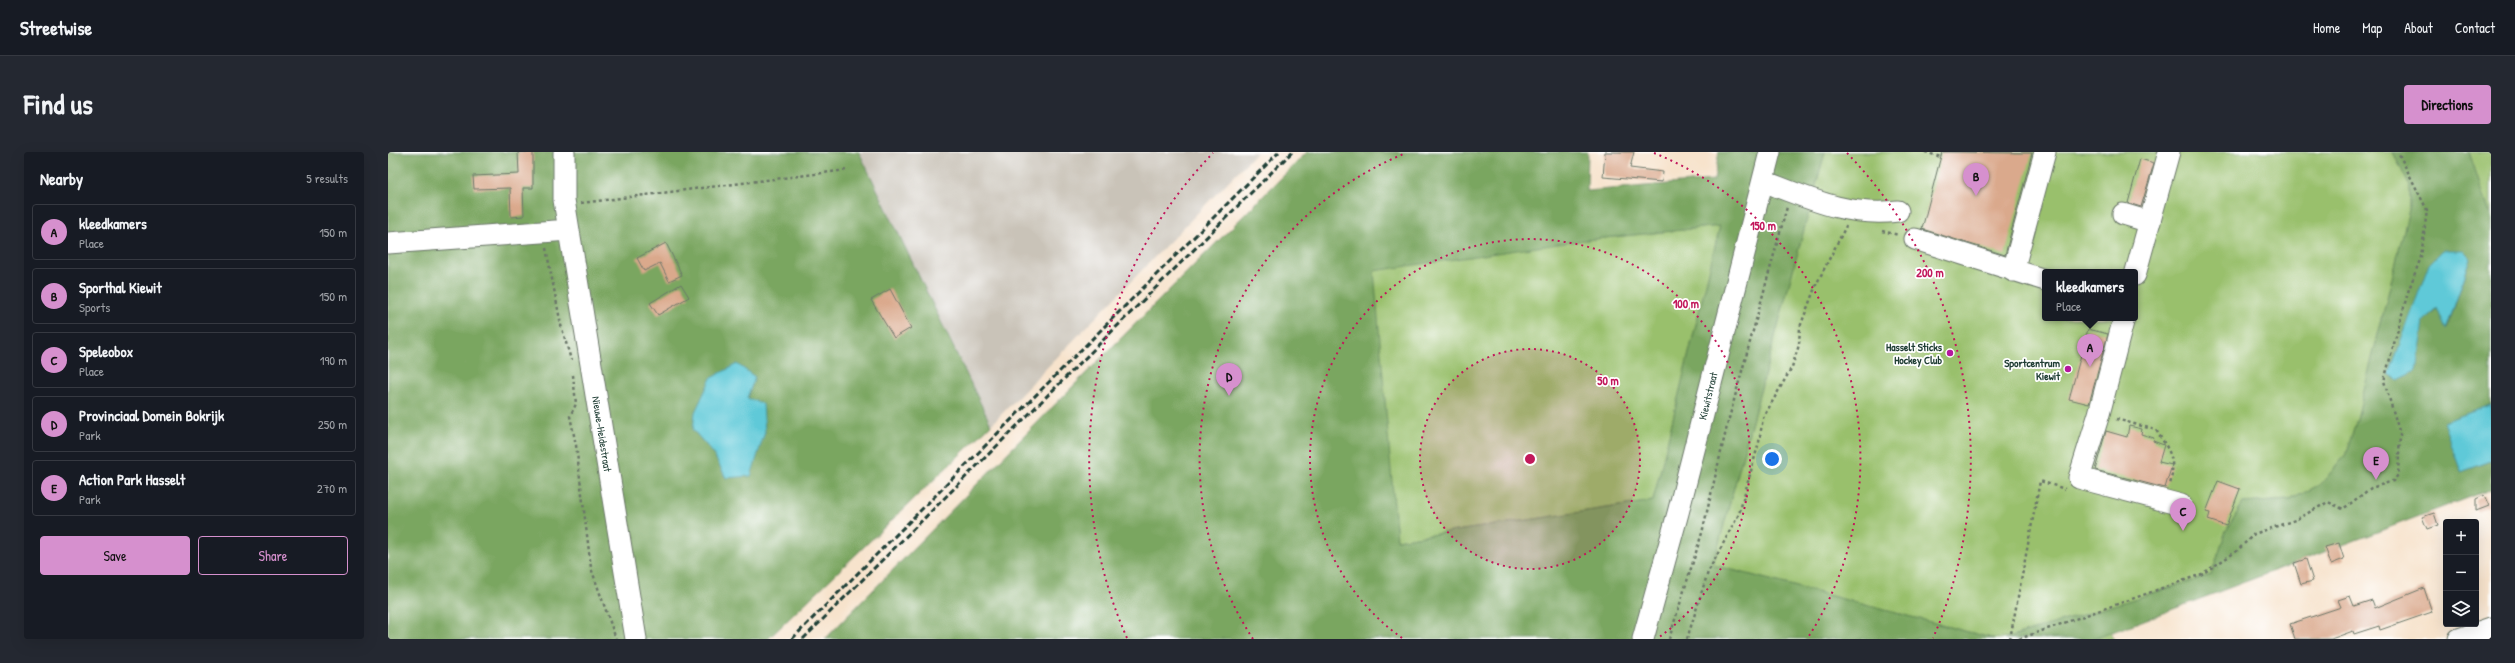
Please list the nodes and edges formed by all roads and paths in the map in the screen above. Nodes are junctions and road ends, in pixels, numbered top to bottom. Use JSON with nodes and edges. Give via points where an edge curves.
{"nodes":[{"id":1,"x":564,"y":152,"type":"edge"},
{"id":2,"x":1770,"y":152,"type":"edge"},
{"id":3,"x":1925,"y":152,"type":"edge"},
{"id":4,"x":1938,"y":152,"type":"edge"},
{"id":5,"x":2045,"y":152,"type":"edge"},
{"id":6,"x":2169,"y":152,"type":"edge"},
{"id":7,"x":2398,"y":152,"type":"edge"},
{"id":8,"x":1937,"y":156,"type":"junction"},
{"id":9,"x":1941,"y":157,"type":"dead end"},
{"id":10,"x":847,"y":170,"type":"dead end"},
{"id":11,"x":1763,"y":181,"type":"junction"},
{"id":12,"x":1791,"y":192,"type":"junction"},
{"id":13,"x":1898,"y":211,"type":"dead end"},
{"id":14,"x":2123,"y":214,"type":"dead end"},
{"id":15,"x":567,"y":218,"type":"junction"},
{"id":16,"x":2150,"y":222,"type":"junction"},
{"id":17,"x":1852,"y":224,"type":"dead end"},
{"id":18,"x":388,"y":229,"type":"edge"},
{"id":19,"x":1878,"y":230,"type":"dead end"},
{"id":20,"x":543,"y":232,"type":"junction"},
{"id":21,"x":1915,"y":239,"type":"joint"},
{"id":22,"x":388,"y":243,"type":"edge"},
{"id":23,"x":2137,"y":269,"type":"edge"},
{"id":24,"x":2013,"y":271,"type":"junction"},
{"id":25,"x":2042,"y":279,"type":"edge"},
{"id":26,"x":2123,"y":321,"type":"edge"},
{"id":27,"x":572,"y":364,"type":"dead end"},
{"id":28,"x":573,"y":372,"type":"dead end"},
{"id":29,"x":2099,"y":414,"type":"junction"},
{"id":30,"x":2040,"y":481,"type":"dead end"},
{"id":31,"x":2174,"y":503,"type":"joint"},
{"id":32,"x":2491,"y":628,"type":"edge"},
{"id":33,"x":616,"y":639,"type":"edge"},
{"id":34,"x":636,"y":639,"type":"edge"},
{"id":35,"x":1643,"y":639,"type":"edge"},
{"id":36,"x":1669,"y":639,"type":"edge"},
{"id":37,"x":1686,"y":639,"type":"edge"},
{"id":38,"x":2010,"y":639,"type":"edge"},
{"id":39,"x":2019,"y":639,"type":"edge"},
{"id":40,"x":2459,"y":639,"type":"edge"}],
"edges":[{"from":1,"to":15,"type":"street","name":"Nieuwe-Heidestraat"},
{"from":2,"to":11,"type":"street","name":"Kiewitstraat"},
{"from":3,"to":8,"type":"path"},
{"from":4,"to":8,"type":"path"},
{"from":5,"to":24,"type":"street"},
{"from":6,"to":16,"type":"street"},
{"from":7,"to":39,"type":"path","via":[[2427,210],[2421,257],[2408,292],[2384,381],[2400,434],[2398,475],[2393,481],[2371,488],[2343,509],[2328,502],[2295,520],[2254,534],[2237,551],[2202,574]]},
{"from":8,"to":9,"type":"path"},
{"from":10,"to":15,"type":"path"},
{"from":11,"to":12,"type":"street"},
{"from":11,"to":35,"type":"street","name":"Kiewitstraat"},
{"from":12,"to":13,"type":"street","via":[[1837,208],[1874,214]]},
{"from":12,"to":36,"type":"path","via":[[1728,422],[1702,533]]},
{"from":14,"to":16,"type":"street"},
{"from":15,"to":18,"type":"street"},
{"from":15,"to":20,"type":"street"},
{"from":15,"to":34,"type":"street","name":"Nieuwe-Heidestraat"},
{"from":16,"to":23,"type":"street"},
{"from":17,"to":37,"type":"path","via":[[1847,223],[1816,285],[1800,327],[1799,345],[1792,367],[1763,418],[1739,514],[1708,572]]},
{"from":19,"to":21,"type":"path"},
{"from":20,"to":22,"type":"street"},
{"from":20,"to":27,"type":"path","via":[[561,325]]},
{"from":21,"to":24,"type":"street"},
{"from":24,"to":25,"type":"street"},
{"from":26,"to":29,"type":"street"},
{"from":28,"to":33,"type":"path","via":[[576,404],[570,416],[591,568]]},
{"from":29,"to":31,"type":"path","via":[[2156,430],[2174,465]]},
{"from":29,"to":31,"type":"street","via":[[2079,478]]},
{"from":30,"to":38,"type":"path"},
{"from":32,"to":40,"type":"street"}]}
